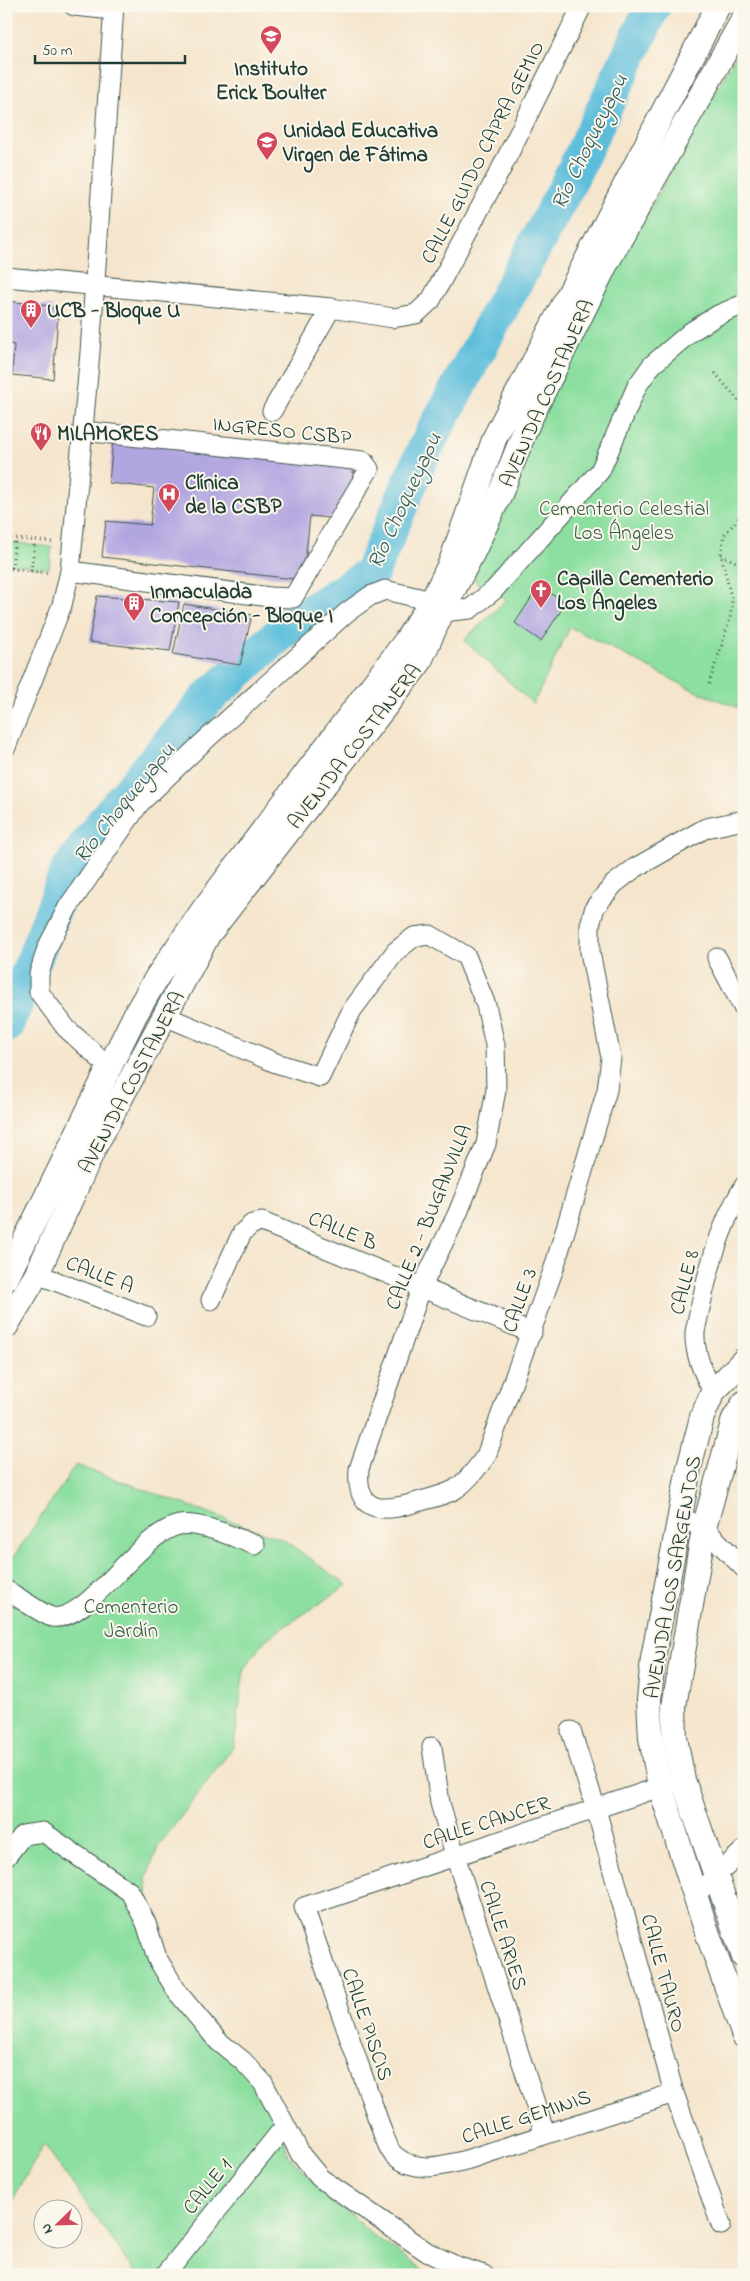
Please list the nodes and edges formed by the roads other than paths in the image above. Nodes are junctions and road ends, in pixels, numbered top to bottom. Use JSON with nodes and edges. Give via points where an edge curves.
{"nodes":[{"id":1,"x":74,"y":6,"type":"edge"},
{"id":2,"x":582,"y":6,"type":"edge"},
{"id":3,"x":718,"y":6,"type":"edge"},
{"id":4,"x":113,"y":8,"type":"edge"},
{"id":5,"x":744,"y":18,"type":"edge"},
{"id":6,"x":6,"y":277,"type":"edge"},
{"id":7,"x":93,"y":286,"type":"junction"},
{"id":8,"x":744,"y":304,"type":"edge"},
{"id":9,"x":331,"y":308,"type":"junction"},
{"id":10,"x":272,"y":411,"type":"dead end"},
{"id":11,"x":83,"y":431,"type":"junction"},
{"id":12,"x":70,"y":571,"type":"junction"},
{"id":13,"x":437,"y":606,"type":"junction"},
{"id":14,"x":6,"y":747,"type":"edge"},
{"id":15,"x":744,"y":820,"type":"edge"},
{"id":16,"x":717,"y":958,"type":"dead end"},
{"id":17,"x":744,"y":1009,"type":"edge"},
{"id":18,"x":166,"y":1016,"type":"junction"},
{"id":19,"x":109,"y":1067,"type":"junction"},
{"id":20,"x":744,"y":1186,"type":"edge"},
{"id":21,"x":37,"y":1274,"type":"junction"},
{"id":22,"x":6,"y":1279,"type":"edge"},
{"id":23,"x":422,"y":1286,"type":"junction"},
{"id":24,"x":211,"y":1300,"type":"dead end"},
{"id":25,"x":146,"y":1316,"type":"dead end"},
{"id":26,"x":6,"y":1326,"type":"edge"},
{"id":27,"x":532,"y":1333,"type":"junction"},
{"id":28,"x":744,"y":1360,"type":"edge"},
{"id":29,"x":713,"y":1392,"type":"junction"},
{"id":30,"x":744,"y":1403,"type":"edge"},
{"id":31,"x":378,"y":1509,"type":"joint"},
{"id":32,"x":680,"y":1517,"type":"junction"},
{"id":33,"x":704,"y":1528,"type":"junction"},
{"id":34,"x":255,"y":1545,"type":"dead end"},
{"id":35,"x":744,"y":1568,"type":"edge"},
{"id":36,"x":6,"y":1590,"type":"edge"},
{"id":37,"x":570,"y":1731,"type":"dead end"},
{"id":38,"x":432,"y":1747,"type":"dead end"},
{"id":39,"x":683,"y":1780,"type":"junction"},
{"id":40,"x":660,"y":1786,"type":"junction"},
{"id":41,"x":596,"y":1809,"type":"junction"},
{"id":42,"x":744,"y":1850,"type":"edge"},
{"id":43,"x":455,"y":1855,"type":"junction"},
{"id":44,"x":6,"y":1857,"type":"edge"},
{"id":45,"x":717,"y":1876,"type":"junction"},
{"id":46,"x":695,"y":1895,"type":"junction"},
{"id":47,"x":304,"y":1907,"type":"joint"},
{"id":48,"x":744,"y":1957,"type":"edge"},
{"id":49,"x":738,"y":2000,"type":"edge"},
{"id":50,"x":744,"y":2036,"type":"edge"},
{"id":51,"x":674,"y":2093,"type":"junction"},
{"id":52,"x":285,"y":2126,"type":"junction"},
{"id":53,"x":545,"y":2134,"type":"junction"},
{"id":54,"x":392,"y":2155,"type":"joint"},
{"id":55,"x":721,"y":2225,"type":"dead end"},
{"id":56,"x":165,"y":2275,"type":"edge"},
{"id":57,"x":484,"y":2275,"type":"edge"}],
"edges":[{"from":1,"to":4,"type":"street"},
{"from":2,"to":9,"type":"street","name":"CALLE GUIDO CAPRA GEMIO","via":[[501,169],[430,300],[416,314],[393,318]]},
{"from":3,"to":13,"type":"main road","name":"AVENIDA COSTANERA","via":[[495,437]]},
{"from":4,"to":7,"type":"street"},
{"from":5,"to":13,"type":"main road","name":"AVENIDA COSTANERA","via":[[605,266],[528,423],[473,552]]},
{"from":6,"to":7,"type":"street"},
{"from":7,"to":9,"type":"street"},
{"from":7,"to":11,"type":"street"},
{"from":8,"to":13,"type":"street","via":[[692,331],[652,365],[636,386],[600,471],[494,590],[470,609]]},
{"from":9,"to":10,"type":"street"},
{"from":11,"to":12,"type":"street"},
{"from":11,"to":12,"type":"street","name":"INGRESO CSBP","via":[[363,461],[368,469],[293,598]]},
{"from":12,"to":14,"type":"street","via":[[62,605]]},
{"from":13,"to":18,"type":"main road","name":"AVENIDA COSTANERA","via":[[419,664],[208,935]]},
{"from":13,"to":19,"type":"main road","name":"AVENIDA COSTANERA","via":[[405,642],[203,910],[156,977]]},
{"from":13,"to":19,"type":"street","via":[[385,590],[370,596],[346,613],[139,804],[68,907],[47,948],[39,974],[38,992],[66,1028]]},
{"from":15,"to":27,"type":"street","name":"CALLE 3","via":[[706,828],[635,868],[614,884],[595,907],[590,925],[590,952],[611,1058],[606,1090]]},
{"from":16,"to":17,"type":"street"},
{"from":18,"to":21,"type":"main road","name":"AVENIDA COSTANERA","via":[[94,1148]]},
{"from":18,"to":23,"type":"street","name":"CALLE 2 - BUGANVILLA","via":[[276,1063],[320,1077],[352,1010],[396,951],[414,937],[430,935],[466,956],[486,1005],[495,1045],[496,1090],[486,1144],[457,1215]]},
{"from":19,"to":22,"type":"main road","name":"AVENIDA COSTANERA"},
{"from":20,"to":29,"type":"street","name":"CALLE 8","via":[[718,1242],[695,1332],[694,1347]]},
{"from":21,"to":25,"type":"street","name":"CALLE A"},
{"from":21,"to":26,"type":"main road","name":"AVENIDA COSTANERA"},
{"from":23,"to":24,"type":"street","name":"CALLE B","via":[[267,1223],[257,1223],[246,1228]]},
{"from":23,"to":27,"type":"street","name":"CALLE B"},
{"from":23,"to":31,"type":"street","name":"CALLE 2 - BUGANVILLA","via":[[359,1469],[361,1493]]},
{"from":27,"to":31,"type":"street","name":"CALLE 3","via":[[486,1456],[472,1475],[446,1493],[394,1510]]},
{"from":28,"to":29,"type":"main road","name":"AVENIDA LOS SARGENTOS"},
{"from":29,"to":32,"type":"main road","name":"AVENIDA LOS SARGENTOS","via":[[702,1417]]},
{"from":30,"to":33,"type":"main road","name":"AVENIDA LOS SARGENTOS","via":[[734,1419]]},
{"from":32,"to":33,"type":"street"},
{"from":32,"to":40,"type":"main road","name":"AVENIDA LOS SARGENTOS","via":[[653,1658],[649,1700],[651,1738]]},
{"from":33,"to":35,"type":"street"},
{"from":33,"to":39,"type":"main road","name":"AVENIDA LOS SARGENTOS","via":[[674,1706],[675,1738]]},
{"from":34,"to":36,"type":"street","via":[[197,1525],[179,1525],[159,1534],[82,1606],[65,1616],[52,1617]]},
{"from":37,"to":41,"type":"street","name":"CALLE TAURO"},
{"from":38,"to":43,"type":"street","name":"CALLE ARIES","via":[[440,1803]]},
{"from":39,"to":40,"type":"street","name":"CALLE CANCER"},
{"from":39,"to":45,"type":"main road","name":"AVENIDA LOS SARGENTOS"},
{"from":40,"to":41,"type":"street","name":"CALLE CANCER"},
{"from":40,"to":46,"type":"main road","name":"AVENIDA LOS SARGENTOS"},
{"from":41,"to":43,"type":"street","name":"CALLE CANCER"},
{"from":41,"to":51,"type":"street","name":"CALLE TAURO"},
{"from":42,"to":45,"type":"street"},
{"from":43,"to":47,"type":"street","name":"CALLE CANCER"},
{"from":43,"to":53,"type":"street","name":"CALLE ARIES"},
{"from":44,"to":52,"type":"street","via":[[22,1835],[43,1832],[130,1892],[146,1923],[157,1958],[178,1993],[218,2042],[243,2061],[263,2083]]},
{"from":45,"to":46,"type":"street"},
{"from":45,"to":48,"type":"main road","name":"AVENIDA LOS SARGENTOS"},
{"from":46,"to":49,"type":"main road","name":"AVENIDA LOS SARGENTOS"},
{"from":47,"to":54,"type":"street","name":"CALLE PISCIS"},
{"from":49,"to":50,"type":"main road","name":"AVENIDA LOS SARGENTOS"},
{"from":51,"to":53,"type":"street","name":"CALLE GEMINIS"},
{"from":51,"to":55,"type":"street","name":"CALLE TAURO"},
{"from":52,"to":56,"type":"street","name":"CALLE 1"},
{"from":52,"to":57,"type":"street","via":[[301,2155],[320,2178],[427,2252]]},
{"from":53,"to":54,"type":"street","name":"CALLE GEMINIS","via":[[439,2167],[417,2167]]}]}
